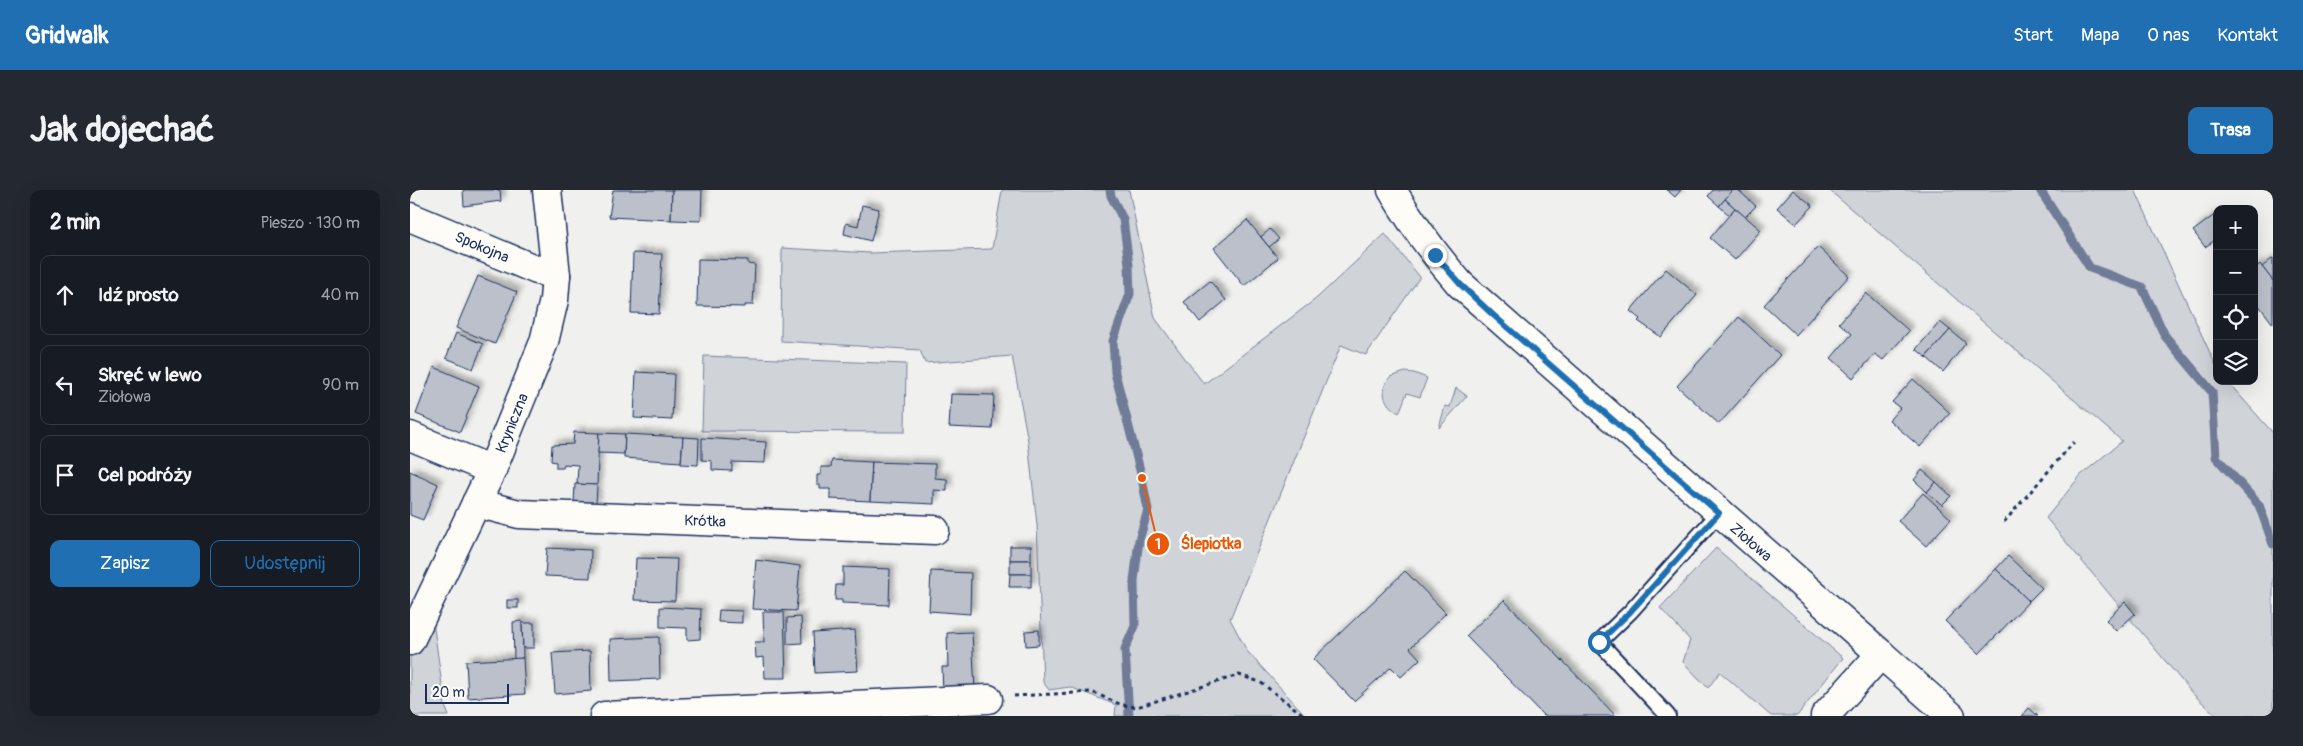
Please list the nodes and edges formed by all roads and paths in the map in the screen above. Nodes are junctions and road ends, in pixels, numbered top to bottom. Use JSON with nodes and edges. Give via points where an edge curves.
{"nodes":[{"id":1,"x":546,"y":190,"type":"edge"},
{"id":2,"x":1392,"y":190,"type":"edge"},
{"id":3,"x":410,"y":216,"type":"edge"},
{"id":4,"x":556,"y":275,"type":"junction"},
{"id":5,"x":410,"y":436,"type":"edge"},
{"id":6,"x":2074,"y":442,"type":"dead end"},
{"id":7,"x":492,"y":470,"type":"junction"},
{"id":8,"x":476,"y":503,"type":"junction"},
{"id":9,"x":1719,"y":513,"type":"junction"},
{"id":10,"x":2004,"y":522,"type":"dead end"},
{"id":11,"x":935,"y":530,"type":"dead end"},
{"id":12,"x":410,"y":642,"type":"edge"},
{"id":13,"x":1881,"y":654,"type":"junction"},
{"id":14,"x":1020,"y":695,"type":"dead end"},
{"id":15,"x":988,"y":699,"type":"dead end"},
{"id":16,"x":604,"y":716,"type":"edge"},
{"id":17,"x":1305,"y":716,"type":"edge"},
{"id":18,"x":1668,"y":716,"type":"edge"},
{"id":19,"x":1825,"y":716,"type":"edge"},
{"id":20,"x":1951,"y":716,"type":"edge"}],
"edges":[{"from":1,"to":4,"type":"street","name":"Kryniczna"},
{"from":2,"to":9,"type":"street","name":"Ziołowa","via":[[1425,242],[1460,284]]},
{"from":3,"to":4,"type":"street","name":"Spokojna"},
{"from":4,"to":7,"type":"street","name":"Kryniczna","via":[[544,342]]},
{"from":5,"to":7,"type":"street"},
{"from":6,"to":10,"type":"path"},
{"from":7,"to":8,"type":"street","name":"Kryniczna"},
{"from":8,"to":11,"type":"street","name":"Krótka","via":[[519,514]]},
{"from":8,"to":12,"type":"street","name":"Kryniczna"},
{"from":9,"to":13,"type":"street","name":"Ziołowa"},
{"from":9,"to":18,"type":"lane","via":[[1599,642]]},
{"from":13,"to":19,"type":"street"},
{"from":13,"to":20,"type":"street","name":"Ziołowa"},
{"from":14,"to":17,"type":"path","via":[[1092,692],[1122,705],[1137,707],[1239,675],[1260,682]]},
{"from":15,"to":16,"type":"street"}]}
